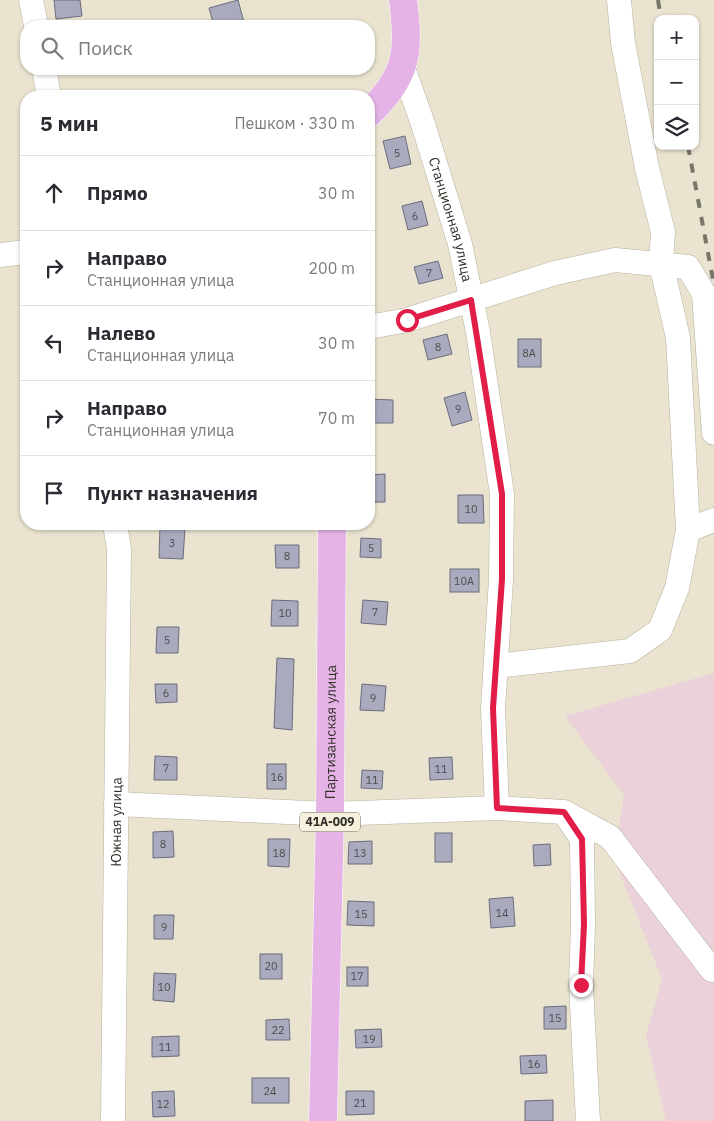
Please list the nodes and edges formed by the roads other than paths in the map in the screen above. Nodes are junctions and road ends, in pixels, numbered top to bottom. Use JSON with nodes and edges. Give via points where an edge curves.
{"nodes":[{"id":1,"x":31,"y":0,"type":"edge"},
{"id":2,"x":403,"y":0,"type":"edge"},
{"id":3,"x":619,"y":0,"type":"edge"},
{"id":4,"x":35,"y":20,"type":"edge"},
{"id":5,"x":403,"y":68,"type":"junction"},
{"id":6,"x":45,"y":75,"type":"edge"},
{"id":7,"x":48,"y":90,"type":"edge"},
{"id":8,"x":375,"y":107,"type":"edge"},
{"id":9,"x":20,"y":253,"type":"edge"},
{"id":10,"x":0,"y":255,"type":"edge"},
{"id":11,"x":661,"y":263,"type":"junction"},
{"id":12,"x":471,"y":300,"type":"junction"},
{"id":13,"x":375,"y":326,"type":"edge"},
{"id":14,"x":679,"y":347,"type":"junction"},
{"id":15,"x":710,"y":379,"type":"junction"},
{"id":16,"x":714,"y":434,"type":"edge"},
{"id":17,"x":714,"y":520,"type":"edge"},
{"id":18,"x":116,"y":530,"type":"edge"},
{"id":19,"x":332,"y":530,"type":"edge"},
{"id":20,"x":688,"y":530,"type":"junction"},
{"id":21,"x":496,"y":666,"type":"junction"},
{"id":22,"x":116,"y":804,"type":"junction"},
{"id":23,"x":497,"y":808,"type":"junction"},
{"id":24,"x":564,"y":812,"type":"junction"},
{"id":25,"x":330,"y":814,"type":"junction"},
{"id":26,"x":712,"y":970,"type":"dead end"},
{"id":27,"x":113,"y":1121,"type":"edge"},
{"id":28,"x":323,"y":1121,"type":"edge"},
{"id":29,"x":588,"y":1121,"type":"edge"}],
"edges":[{"from":1,"to":4,"type":"street"},
{"from":2,"to":5,"type":"main road","name":"Станционная улица","via":[[406,23]]},
{"from":3,"to":11,"type":"street","via":[[623,43],[663,232]]},
{"from":5,"to":8,"type":"main road","via":[[389,94]]},
{"from":5,"to":12,"type":"street","name":"Станционная улица","via":[[460,244]]},
{"from":6,"to":7,"type":"street"},
{"from":9,"to":10,"type":"street"},
{"from":11,"to":12,"type":"street","via":[[615,260],[555,273]]},
{"from":11,"to":14,"type":"street"},
{"from":11,"to":15,"type":"street","via":[[688,267],[704,294]]},
{"from":12,"to":13,"type":"street","via":[[407,320]]},
{"from":12,"to":21,"type":"street","name":"Станционная улица","via":[[502,494],[502,579]]},
{"from":14,"to":15,"type":"street"},
{"from":14,"to":20,"type":"street"},
{"from":15,"to":16,"type":"street"},
{"from":17,"to":20,"type":"street"},
{"from":18,"to":22,"type":"street","name":"Южная улица","via":[[119,549]]},
{"from":19,"to":25,"type":"main road","name":"Партизанская улица","number":"41А-009"},
{"from":20,"to":21,"type":"street","via":[[677,588],[660,630],[630,651]]},
{"from":21,"to":23,"type":"street","name":"Станционная улица","via":[[493,708]]},
{"from":22,"to":25,"type":"street"},
{"from":22,"to":27,"type":"street","name":"Южная улица"},
{"from":23,"to":24,"type":"street"},
{"from":23,"to":25,"type":"street"},
{"from":24,"to":26,"type":"street","via":[[610,837]]},
{"from":24,"to":29,"type":"street","via":[[582,839],[584,924],[581,985]]},
{"from":25,"to":28,"type":"main road","name":"Партизанская улица","number":"41А-009"}]}
